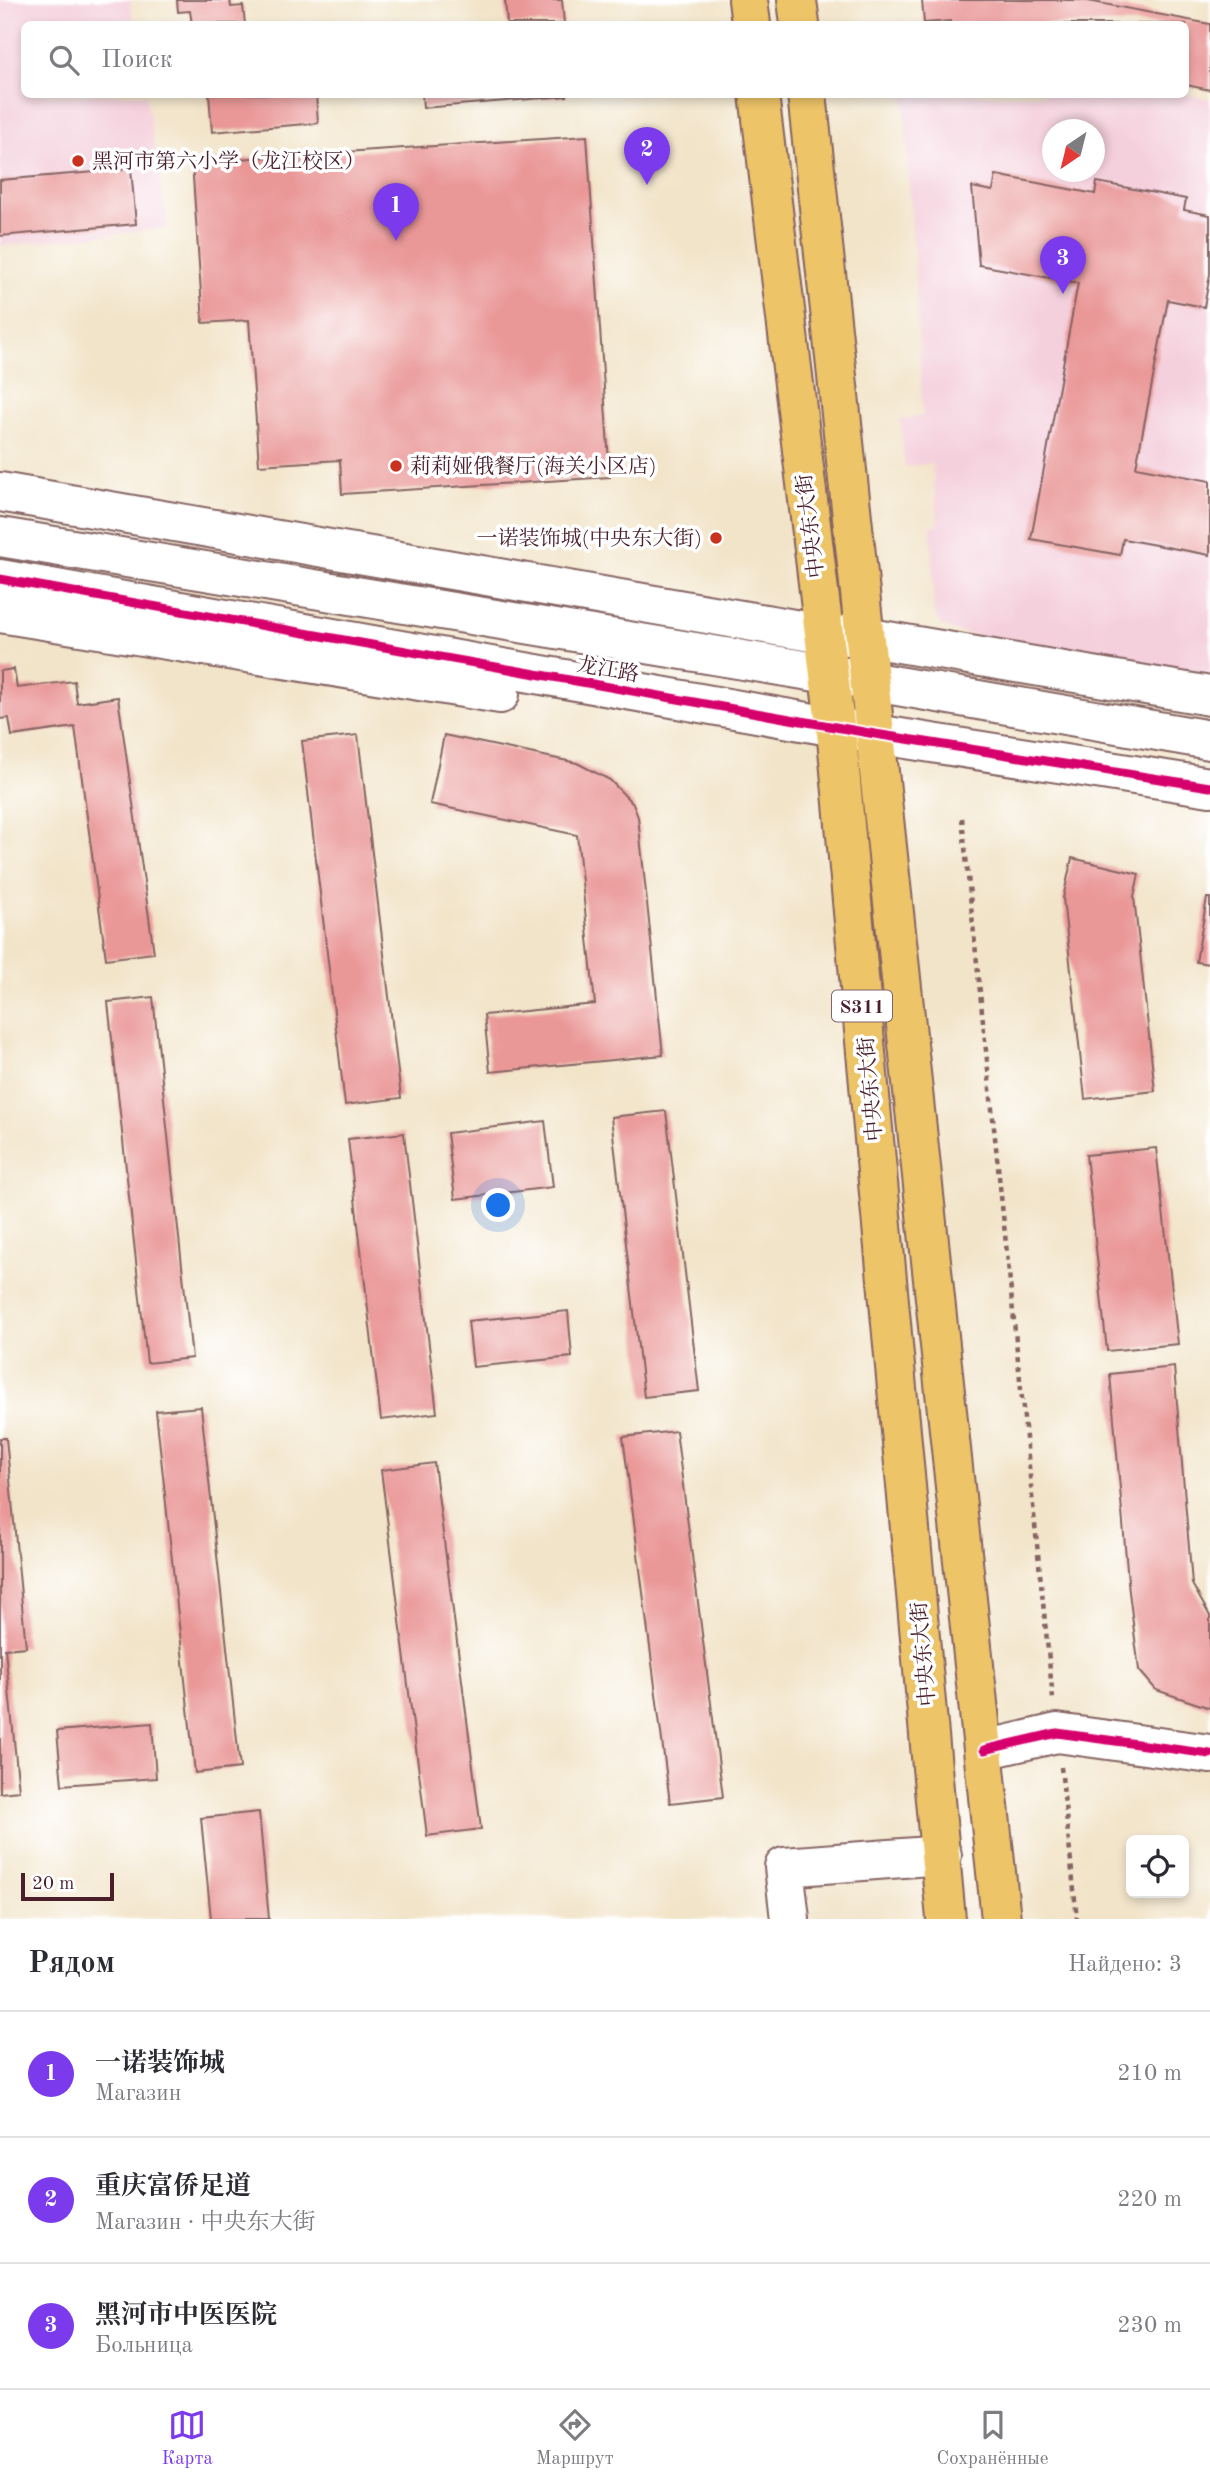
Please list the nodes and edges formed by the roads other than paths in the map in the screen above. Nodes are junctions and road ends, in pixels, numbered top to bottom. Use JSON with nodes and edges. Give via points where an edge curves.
{"nodes":[{"id":1,"x":748,"y":0,"type":"edge"},
{"id":2,"x":797,"y":0,"type":"edge"},
{"id":3,"x":751,"y":21,"type":"edge"},
{"id":4,"x":800,"y":21,"type":"edge"},
{"id":5,"x":760,"y":98,"type":"edge"},
{"id":6,"x":807,"y":98,"type":"edge"},
{"id":7,"x":0,"y":492,"type":"edge"},
{"id":8,"x":0,"y":537,"type":"edge"},
{"id":9,"x":0,"y":579,"type":"edge"},
{"id":10,"x":0,"y":613,"type":"edge"},
{"id":11,"x":823,"y":634,"type":"junction"},
{"id":12,"x":864,"y":637,"type":"junction"},
{"id":13,"x":828,"y":674,"type":"junction"},
{"id":14,"x":870,"y":681,"type":"junction"},
{"id":15,"x":1210,"y":696,"type":"edge"},
{"id":16,"x":836,"y":738,"type":"junction"},
{"id":17,"x":1210,"y":740,"type":"edge"},
{"id":18,"x":876,"y":745,"type":"junction"},
{"id":19,"x":1210,"y":787,"type":"edge"},
{"id":20,"x":1210,"y":811,"type":"edge"},
{"id":21,"x":984,"y":1750,"type":"junction"},
{"id":22,"x":1210,"y":1754,"type":"edge"},
{"id":23,"x":942,"y":1854,"type":"junction"},
{"id":24,"x":790,"y":1919,"type":"edge"},
{"id":25,"x":946,"y":1919,"type":"edge"},
{"id":26,"x":1001,"y":1919,"type":"edge"}],
"edges":[{"from":1,"to":3,"type":"main road"},
{"from":2,"to":4,"type":"main road"},
{"from":5,"to":11,"type":"main road","name":"中央东大街","number":"S311"},
{"from":6,"to":12,"type":"main road"},
{"from":7,"to":11,"type":"street"},
{"from":8,"to":13,"type":"street","name":"龙江路"},
{"from":9,"to":16,"type":"street","name":"龙江路"},
{"from":10,"to":16,"type":"street"},
{"from":11,"to":12,"type":"street"},
{"from":11,"to":13,"type":"main road","name":"中央东大街","number":"S311"},
{"from":12,"to":14,"type":"main road"},
{"from":12,"to":15,"type":"street"},
{"from":13,"to":14,"type":"street","name":"龙江路"},
{"from":13,"to":16,"type":"main road","name":"中央东大街","number":"S311"},
{"from":14,"to":17,"type":"street","name":"龙江路"},
{"from":14,"to":18,"type":"main road"},
{"from":16,"to":18,"type":"street","name":"龙江路"},
{"from":16,"to":23,"type":"main road","name":"中央东大街","number":"S311"},
{"from":18,"to":19,"type":"street","name":"龙江路"},
{"from":18,"to":20,"type":"street"},
{"from":18,"to":21,"type":"main road"},
{"from":21,"to":22,"type":"street","via":[[1057,1733]]},
{"from":21,"to":26,"type":"main road"},
{"from":23,"to":24,"type":"street","via":[[784,1867]]},
{"from":23,"to":25,"type":"main road","name":"中央东大街","number":"S311"}]}
